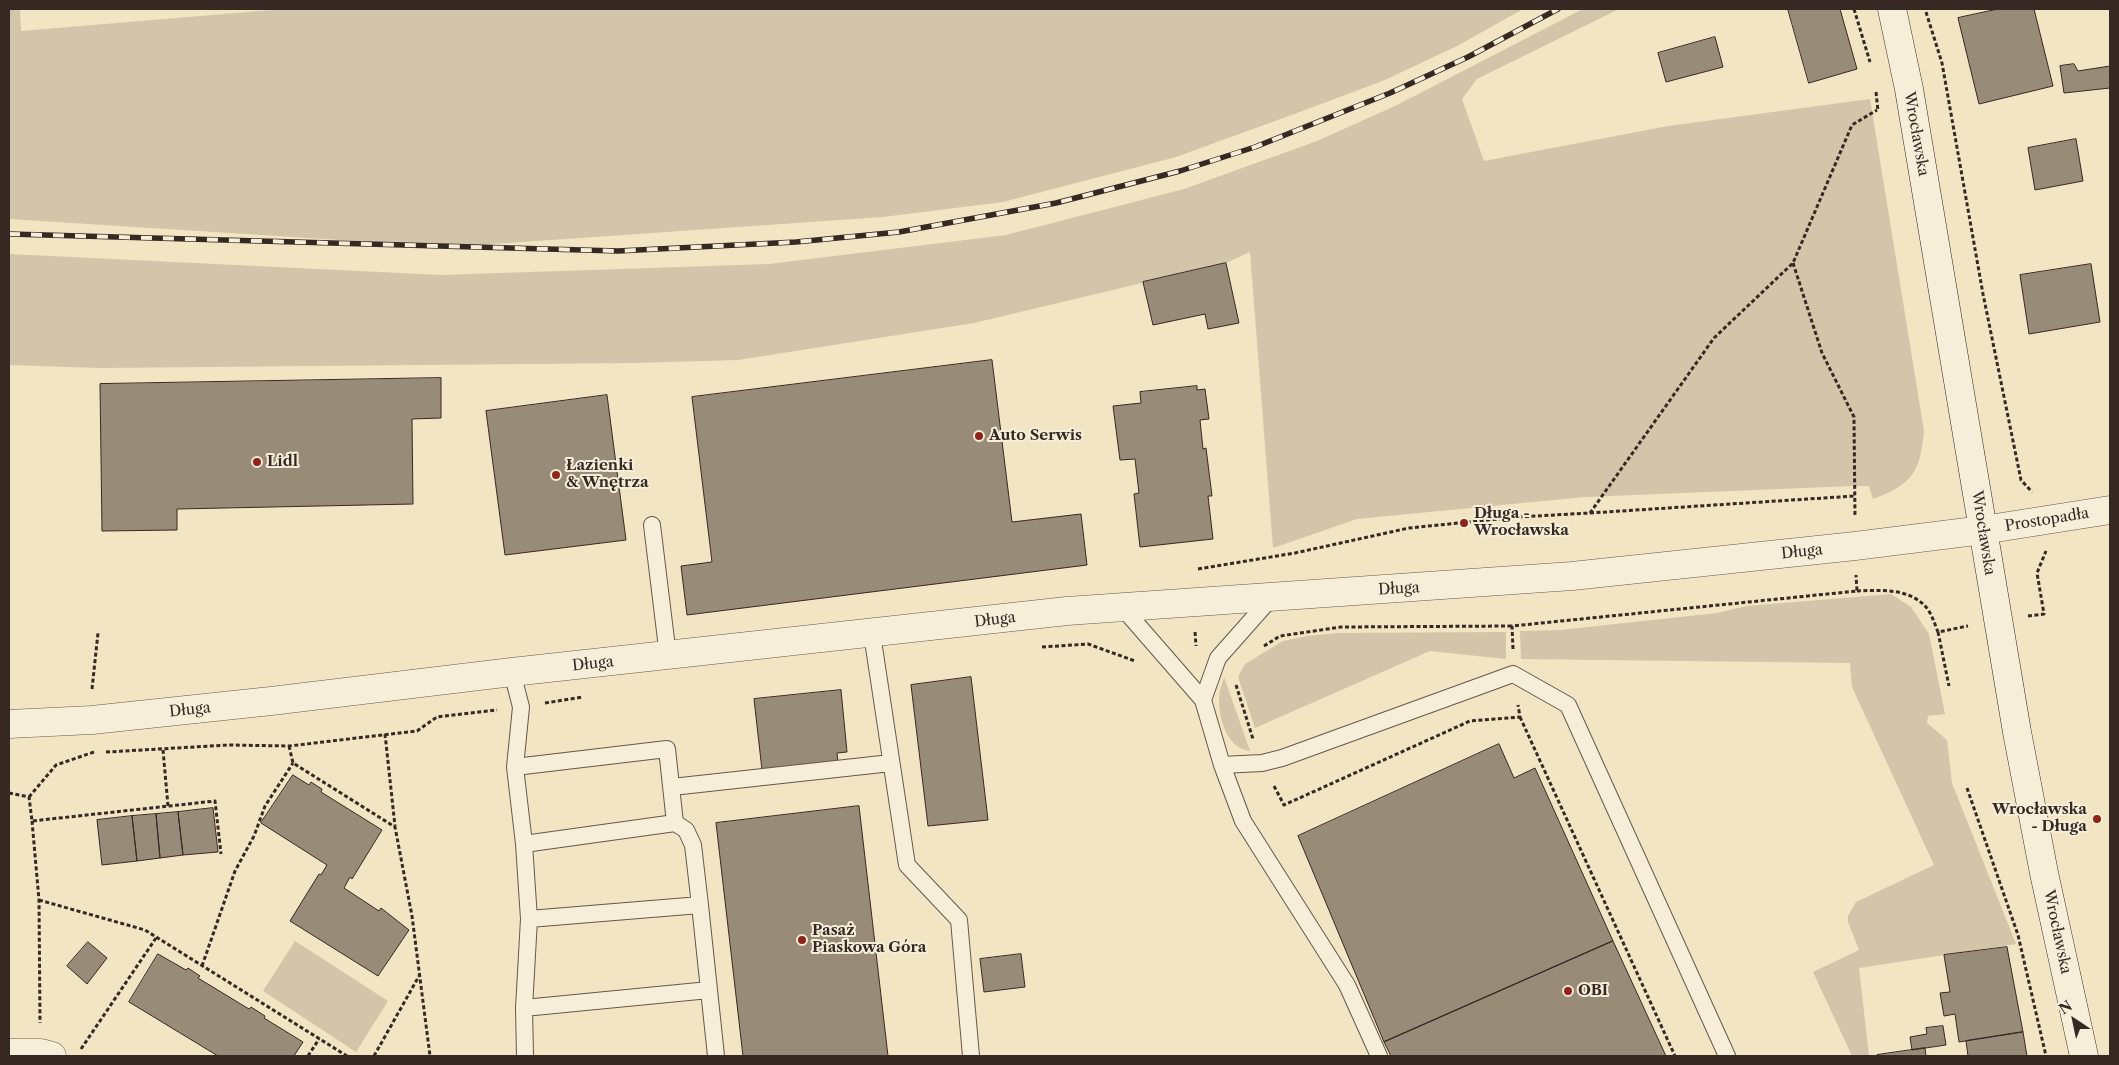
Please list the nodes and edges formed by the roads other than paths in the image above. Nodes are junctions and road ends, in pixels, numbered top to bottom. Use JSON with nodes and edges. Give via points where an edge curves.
{"nodes":[{"id":1,"x":1892,"y":9,"type":"edge"},
{"id":2,"x":2110,"y":510,"type":"edge"},
{"id":3,"x":652,"y":525,"type":"dead end"},
{"id":4,"x":1983,"y":530,"type":"junction"},
{"id":5,"x":1272,"y":597,"type":"junction"},
{"id":6,"x":1122,"y":608,"type":"junction"},
{"id":7,"x":872,"y":634,"type":"junction"},
{"id":8,"x":668,"y":656,"type":"junction"},
{"id":9,"x":512,"y":672,"type":"junction"},
{"id":10,"x":1203,"y":700,"type":"junction"},
{"id":11,"x":9,"y":724,"type":"edge"},
{"id":12,"x":891,"y":763,"type":"junction"},
{"id":13,"x":515,"y":766,"type":"junction"},
{"id":14,"x":1222,"y":766,"type":"junction"},
{"id":15,"x":672,"y":787,"type":"junction"},
{"id":16,"x":675,"y":823,"type":"junction"},
{"id":17,"x":524,"y":844,"type":"junction"},
{"id":18,"x":700,"y":905,"type":"junction"},
{"id":19,"x":529,"y":919,"type":"junction"},
{"id":20,"x":709,"y":990,"type":"junction"},
{"id":21,"x":524,"y":1008,"type":"junction"},
{"id":22,"x":9,"y":1053,"type":"edge"},
{"id":23,"x":46,"y":1055,"type":"edge"},
{"id":24,"x":525,"y":1056,"type":"edge"},
{"id":25,"x":716,"y":1056,"type":"edge"},
{"id":26,"x":971,"y":1056,"type":"edge"},
{"id":27,"x":1379,"y":1056,"type":"edge"},
{"id":28,"x":1726,"y":1056,"type":"edge"},
{"id":29,"x":2084,"y":1056,"type":"edge"}],
"edges":[{"from":1,"to":4,"type":"street","name":"Wrocławska","via":[[1909,90]]},
{"from":2,"to":4,"type":"street","name":"Prostopadła"},
{"from":3,"to":8,"type":"lane"},
{"from":4,"to":5,"type":"street","name":"Długa","via":[[1572,576]]},
{"from":4,"to":29,"type":"street","name":"Wrocławska","via":[[2033,817]]},
{"from":5,"to":6,"type":"street","name":"Długa"},
{"from":5,"to":10,"type":"lane","via":[[1218,658]]},
{"from":6,"to":7,"type":"street","name":"Długa"},
{"from":6,"to":10,"type":"lane"},
{"from":7,"to":8,"type":"street","name":"Długa"},
{"from":7,"to":12,"type":"lane"},
{"from":8,"to":9,"type":"street","name":"Długa"},
{"from":9,"to":11,"type":"street","name":"Długa","via":[[110,718]]},
{"from":9,"to":13,"type":"lane","via":[[521,707]]},
{"from":10,"to":14,"type":"lane"},
{"from":12,"to":15,"type":"lane"},
{"from":12,"to":26,"type":"lane","via":[[907,865],[959,920]]},
{"from":13,"to":15,"type":"lane","via":[[667,749]]},
{"from":13,"to":17,"type":"lane"},
{"from":14,"to":27,"type":"lane","via":[[1243,821],[1347,985]]},
{"from":14,"to":28,"type":"lane","via":[[1282,758],[1513,674],[1568,705]]},
{"from":15,"to":16,"type":"lane"},
{"from":16,"to":17,"type":"lane"},
{"from":16,"to":18,"type":"lane","via":[[686,830],[693,845]]},
{"from":17,"to":19,"type":"lane"},
{"from":18,"to":19,"type":"lane"},
{"from":18,"to":20,"type":"lane"},
{"from":19,"to":21,"type":"lane"},
{"from":20,"to":21,"type":"lane"},
{"from":20,"to":25,"type":"lane"},
{"from":21,"to":24,"type":"lane"},
{"from":22,"to":23,"type":"street"}]}
